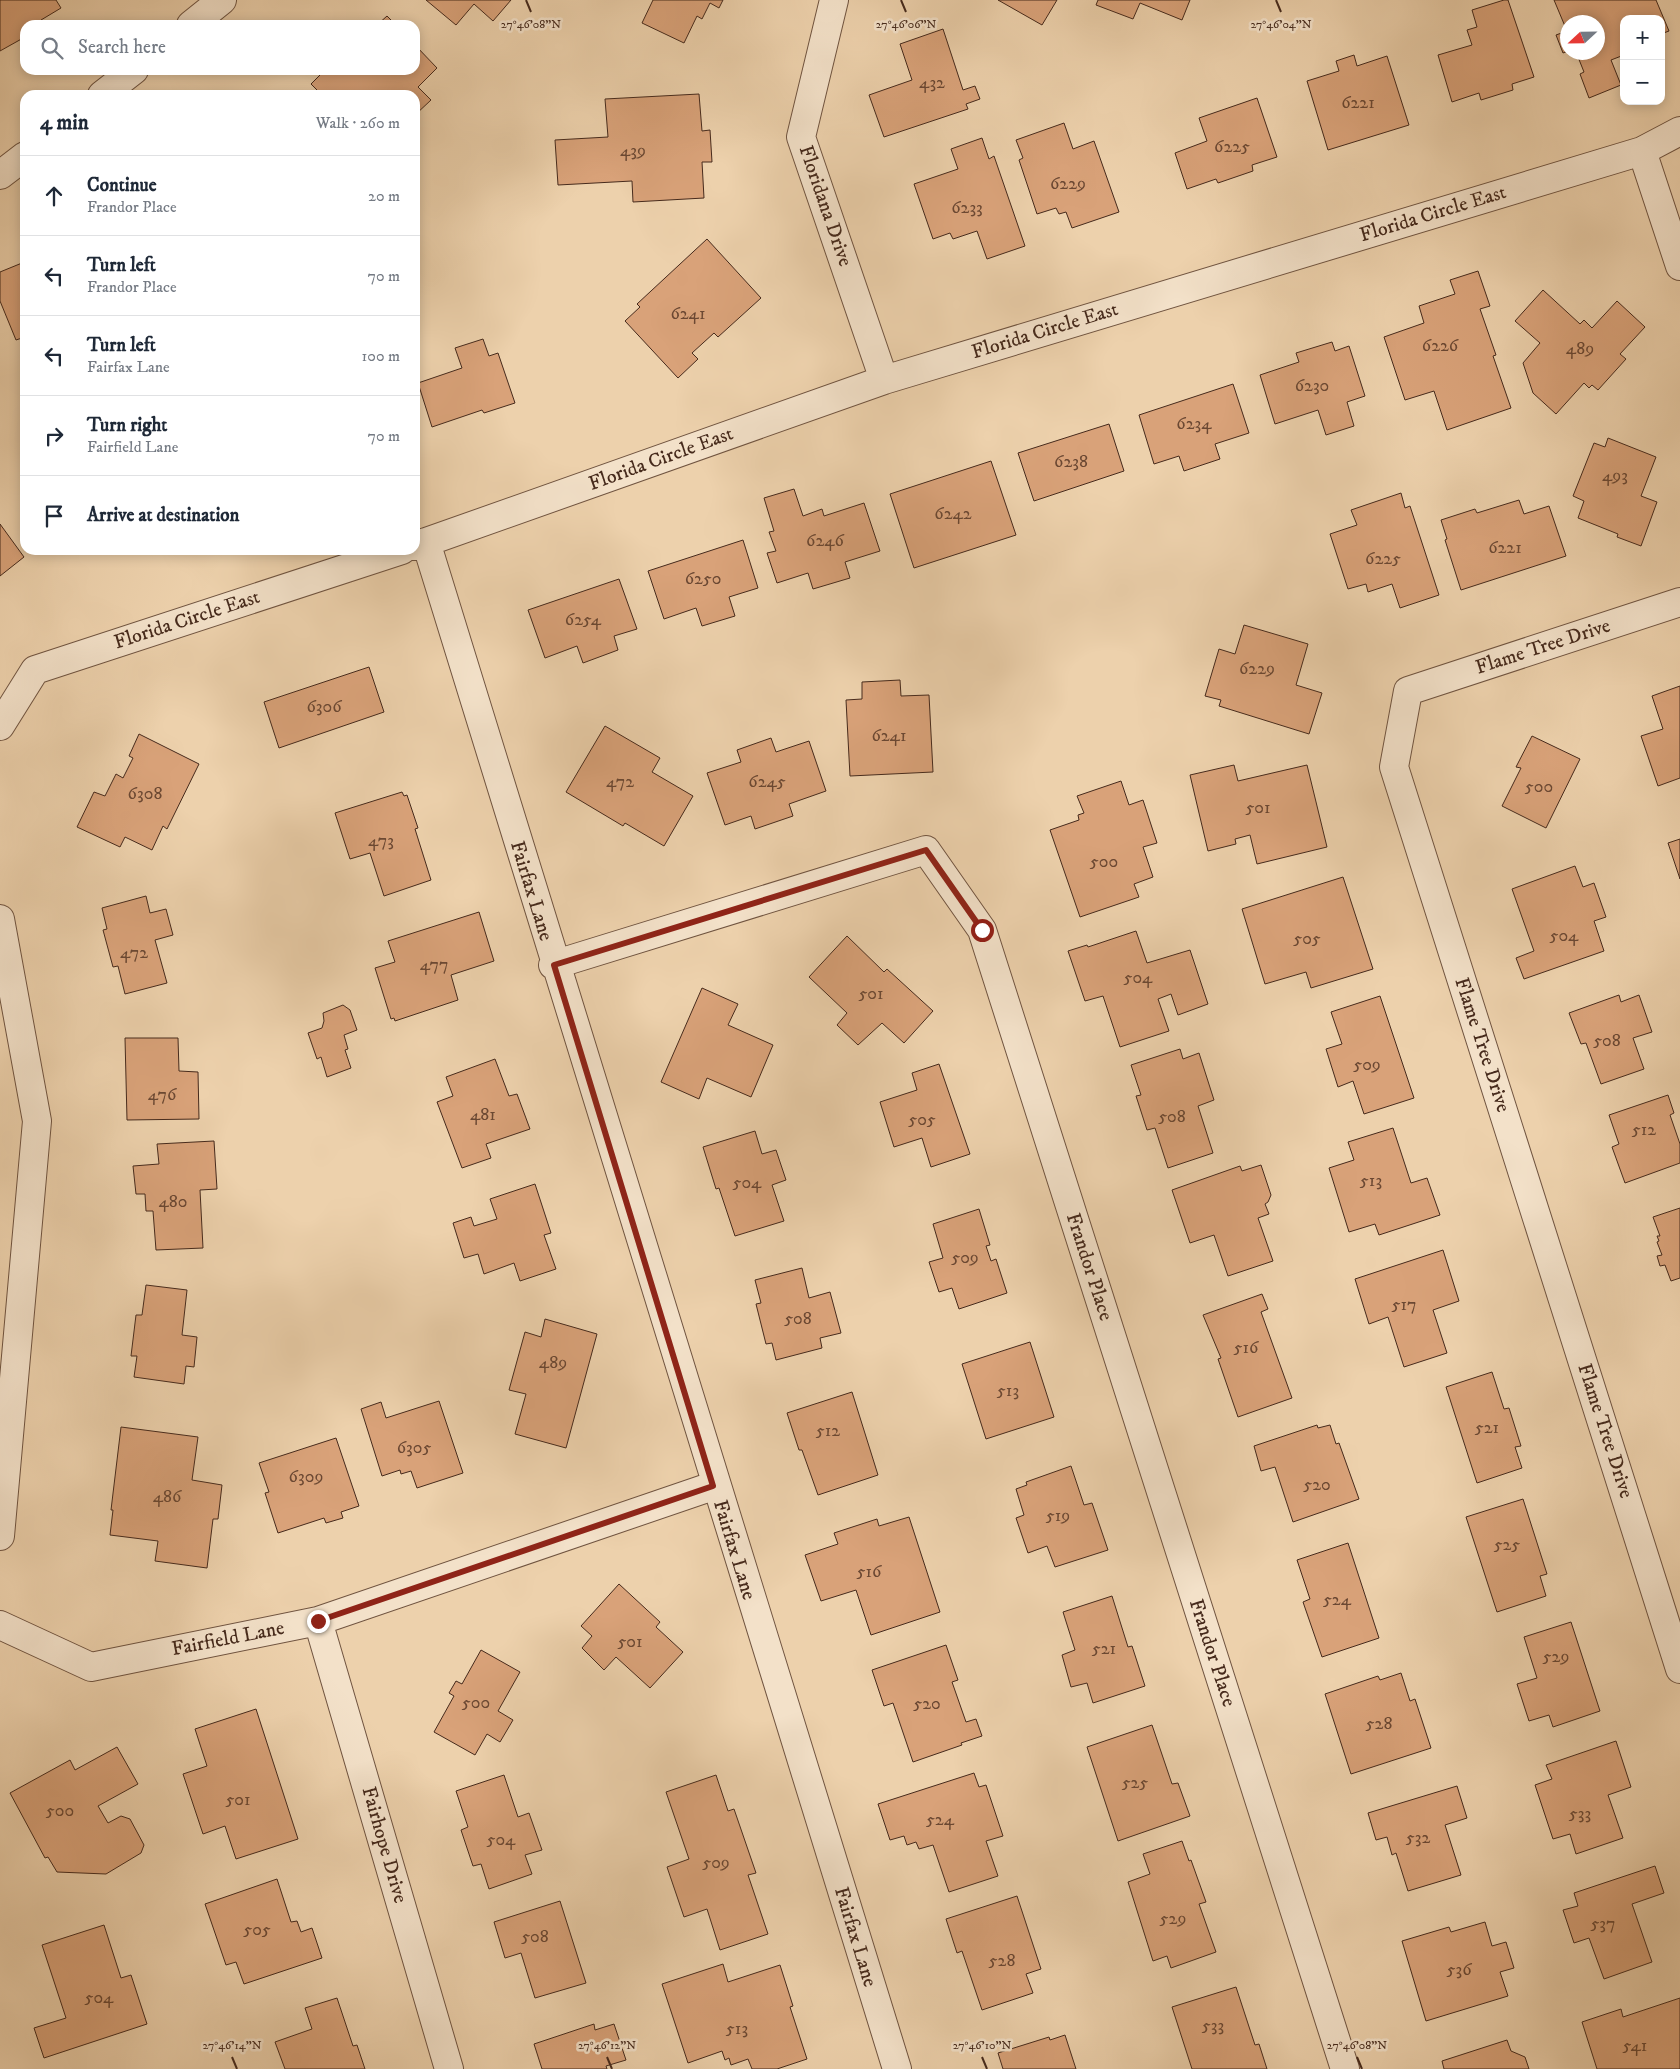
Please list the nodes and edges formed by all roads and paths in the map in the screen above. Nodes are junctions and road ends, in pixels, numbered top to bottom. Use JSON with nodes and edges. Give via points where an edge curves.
{"nodes":[{"id":1,"x":222,"y":0,"type":"edge"},
{"id":2,"x":834,"y":0,"type":"edge"},
{"id":3,"x":197,"y":20,"type":"edge"},
{"id":4,"x":128,"y":75,"type":"edge"},
{"id":5,"x":108,"y":90,"type":"edge"},
{"id":6,"x":1680,"y":131,"type":"edge"},
{"id":7,"x":1642,"y":151,"type":"junction"},
{"id":8,"x":20,"y":160,"type":"edge"},
{"id":9,"x":0,"y":175,"type":"edge"},
{"id":10,"x":1680,"y":266,"type":"edge"},
{"id":11,"x":884,"y":380,"type":"junction"},
{"id":12,"x":420,"y":544,"type":"edge"},
{"id":13,"x":387,"y":555,"type":"edge"},
{"id":14,"x":418,"y":555,"type":"edge"},
{"id":15,"x":1680,"y":602,"type":"edge"},
{"id":16,"x":0,"y":726,"type":"edge"},
{"id":17,"x":0,"y":919,"type":"edge"},
{"id":18,"x":554,"y":965,"type":"junction"},
{"id":19,"x":713,"y":1486,"type":"junction"},
{"id":20,"x":0,"y":1536,"type":"edge"},
{"id":21,"x":318,"y":1621,"type":"junction"},
{"id":22,"x":0,"y":1625,"type":"edge"},
{"id":23,"x":1680,"y":1669,"type":"edge"},
{"id":24,"x":449,"y":2069,"type":"edge"},
{"id":25,"x":897,"y":2069,"type":"edge"},
{"id":26,"x":1345,"y":2069,"type":"edge"}],
"edges":[{"from":1,"to":3,"type":"street"},
{"from":2,"to":11,"type":"street","name":"Floridana Drive","via":[[801,136]]},
{"from":4,"to":5,"type":"street"},
{"from":6,"to":7,"type":"street","name":"Florida Circle East"},
{"from":7,"to":10,"type":"street"},
{"from":7,"to":11,"type":"street","name":"Florida Circle East"},
{"from":8,"to":9,"type":"street"},
{"from":11,"to":12,"type":"street","name":"Florida Circle East"},
{"from":13,"to":16,"type":"street","name":"Florida Circle East","via":[[35,670]]},
{"from":14,"to":18,"type":"street","name":"Fairfax Lane"},
{"from":15,"to":23,"type":"street","name":"Flame Tree Drive","via":[[1408,691],[1394,767]]},
{"from":17,"to":20,"type":"street","via":[[37,1121]]},
{"from":18,"to":19,"type":"street","name":"Fairfax Lane"},
{"from":18,"to":26,"type":"street","name":"Frandor Place","via":[[926,850],[982,930]]},
{"from":19,"to":21,"type":"street","name":"Fairfield Lane"},
{"from":19,"to":25,"type":"street","name":"Fairfax Lane"},
{"from":21,"to":22,"type":"street","name":"Fairfield Lane","via":[[91,1667]]},
{"from":21,"to":24,"type":"street","name":"Fairhope Drive"}]}
